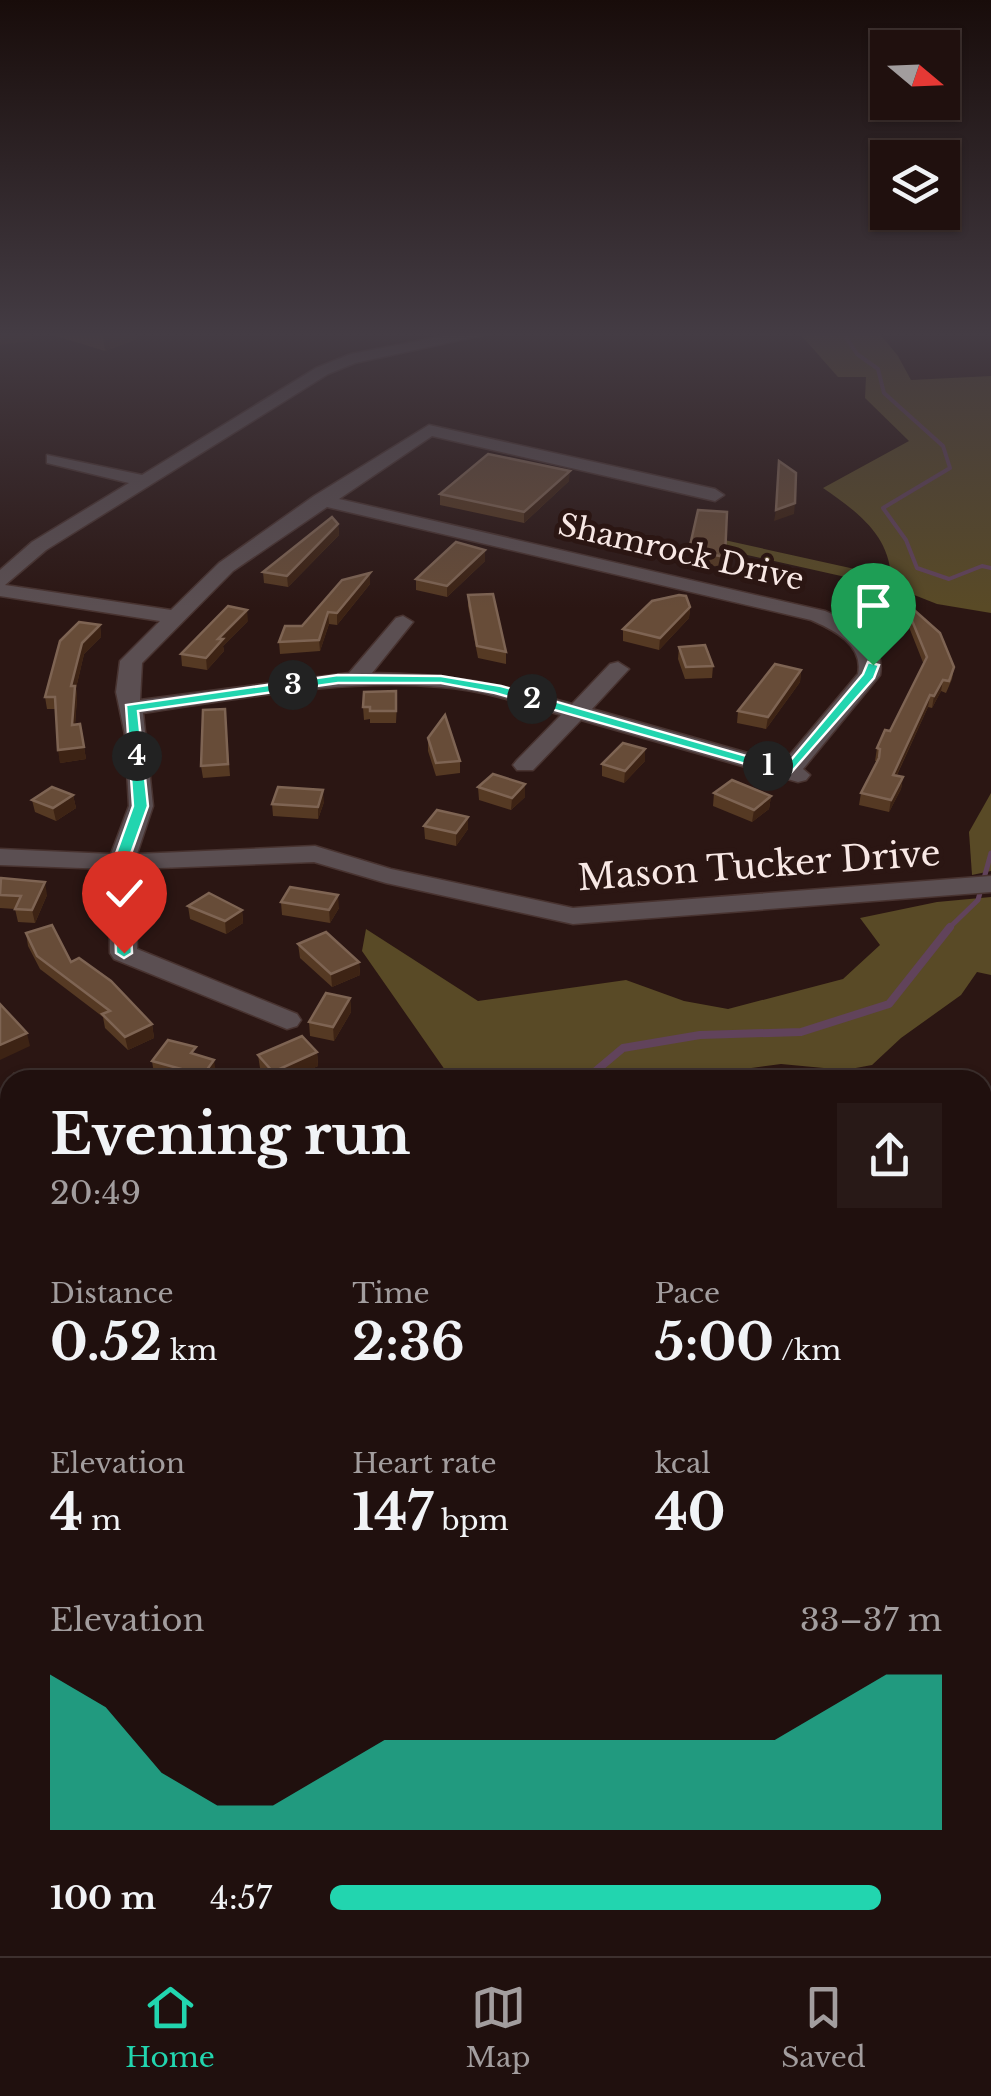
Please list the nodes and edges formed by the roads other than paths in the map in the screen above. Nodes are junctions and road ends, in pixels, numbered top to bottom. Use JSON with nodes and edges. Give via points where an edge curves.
{"nodes":[{"id":1,"x":238,"y":425,"type":"edge"},
{"id":2,"x":53,"y":460,"type":"dead end"},
{"id":3,"x":146,"y":481,"type":"junction"},
{"id":4,"x":715,"y":494,"type":"dead end"},
{"id":5,"x":321,"y":500,"type":"junction"},
{"id":6,"x":0,"y":580,"type":"edge"},
{"id":7,"x":0,"y":590,"type":"edge"},
{"id":8,"x":174,"y":617,"type":"junction"},
{"id":9,"x":403,"y":622,"type":"dead end"},
{"id":10,"x":618,"y":668,"type":"dead end"},
{"id":11,"x":355,"y":679,"type":"junction"},
{"id":12,"x":131,"y":708,"type":"junction"},
{"id":13,"x":578,"y":712,"type":"junction"},
{"id":14,"x":525,"y":765,"type":"dead end"},
{"id":15,"x":0,"y":857,"type":"edge"},
{"id":16,"x":120,"y":862,"type":"junction"},
{"id":17,"x":979,"y":885,"type":"edge"},
{"id":18,"x":287,"y":1020,"type":"dead end"}],
"edges":[{"from":1,"to":3,"type":"street"},
{"from":2,"to":3,"type":"street"},
{"from":3,"to":6,"type":"street","via":[[39,546]]},
{"from":4,"to":5,"type":"street","via":[[429,430]]},
{"from":5,"to":8,"type":"street","via":[[226,568]]},
{"from":5,"to":13,"type":"street","name":"Shamrock Drive","via":[[818,614],[840,624],[873,665],[793,773]]},
{"from":7,"to":8,"type":"street"},
{"from":8,"to":12,"type":"street","via":[[131,661]]},
{"from":9,"to":11,"type":"street"},
{"from":10,"to":13,"type":"street"},
{"from":11,"to":12,"type":"street"},
{"from":11,"to":13,"type":"street","via":[[441,680]]},
{"from":12,"to":16,"type":"street","via":[[140,806]]},
{"from":13,"to":14,"type":"street"},
{"from":15,"to":16,"type":"street","name":"Mason Tucker Drive"},
{"from":16,"to":17,"type":"street","name":"Mason Tucker Drive","via":[[315,854],[573,916]]},
{"from":16,"to":18,"type":"street","via":[[124,953]]}]}
